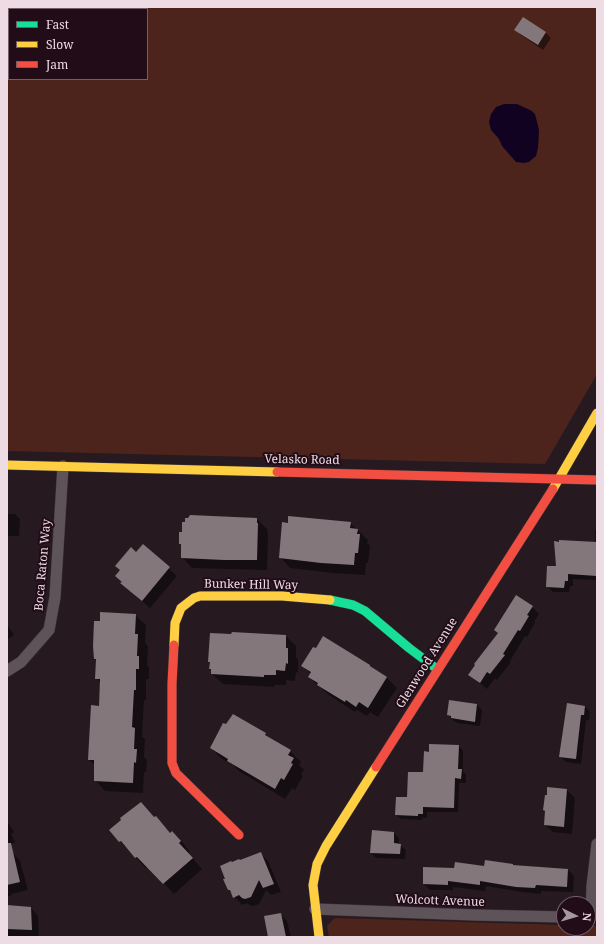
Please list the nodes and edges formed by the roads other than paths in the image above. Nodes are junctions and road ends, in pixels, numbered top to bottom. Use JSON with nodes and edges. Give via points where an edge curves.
{"nodes":[{"id":1,"x":597,"y":413,"type":"edge"},
{"id":2,"x":7,"y":465,"type":"edge"},
{"id":3,"x":63,"y":466,"type":"junction"},
{"id":4,"x":560,"y":478,"type":"junction"},
{"id":5,"x":597,"y":480,"type":"edge"},
{"id":6,"x":437,"y":669,"type":"junction"},
{"id":7,"x":7,"y":671,"type":"edge"},
{"id":8,"x":239,"y":835,"type":"dead end"},
{"id":9,"x":597,"y":844,"type":"edge"},
{"id":10,"x":592,"y":896,"type":"edge"},
{"id":11,"x":315,"y":910,"type":"junction"},
{"id":12,"x":556,"y":917,"type":"edge"},
{"id":13,"x":319,"y":937,"type":"edge"}],
"edges":[{"from":1,"to":4,"type":"street","name":"Glenwood Avenue"},
{"from":2,"to":3,"type":"street","name":"Velasko Road"},
{"from":3,"to":4,"type":"street","name":"Velasko Road"},
{"from":3,"to":7,"type":"street","name":"Boca Raton Way","via":[[55,597],[49,630],[21,662]]},
{"from":4,"to":5,"type":"street","name":"Velasko Road"},
{"from":4,"to":6,"type":"street","name":"Glenwood Avenue"},
{"from":6,"to":8,"type":"street","name":"Bunker Hill Way","via":[[365,610],[333,600],[282,596],[200,596],[182,608],[175,623],[172,763],[176,773]]},
{"from":6,"to":11,"type":"street","name":"Glenwood Avenue","via":[[326,846],[317,864],[313,885]]},
{"from":9,"to":10,"type":"street"},
{"from":11,"to":12,"type":"street","name":"Wolcott Avenue"},
{"from":11,"to":13,"type":"street","name":"Glenwood Avenue"}]}
